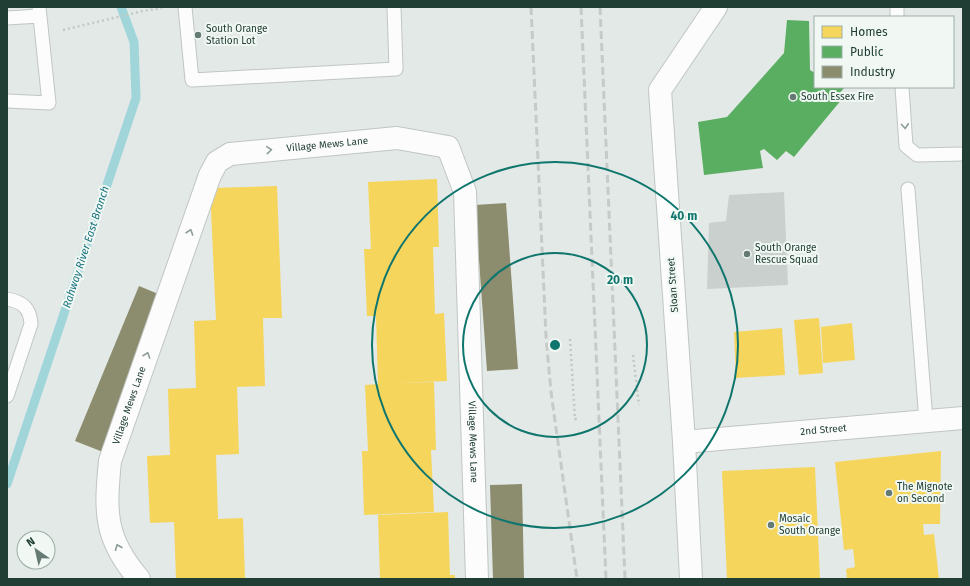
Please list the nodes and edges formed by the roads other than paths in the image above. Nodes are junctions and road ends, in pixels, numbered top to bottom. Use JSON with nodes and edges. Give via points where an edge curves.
{"nodes":[{"id":1,"x":186,"y":7,"type":"edge"},
{"id":2,"x":394,"y":7,"type":"edge"},
{"id":3,"x":716,"y":7,"type":"edge"},
{"id":4,"x":40,"y":12,"type":"edge"},
{"id":5,"x":7,"y":18,"type":"edge"},
{"id":6,"x":902,"y":88,"type":"edge"},
{"id":7,"x":7,"y":101,"type":"edge"},
{"id":8,"x":963,"y":154,"type":"edge"},
{"id":9,"x":908,"y":189,"type":"dead end"},
{"id":10,"x":7,"y":299,"type":"edge"},
{"id":11,"x":8,"y":390,"type":"edge"},
{"id":12,"x":963,"y":418,"type":"edge"},
{"id":13,"x":926,"y":421,"type":"junction"},
{"id":14,"x":684,"y":442,"type":"junction"},
{"id":15,"x":140,"y":579,"type":"edge"},
{"id":16,"x":477,"y":579,"type":"edge"},
{"id":17,"x":691,"y":579,"type":"edge"}],
"edges":[{"from":1,"to":2,"type":"lane","via":[[192,80],[396,69]]},
{"from":3,"to":14,"type":"street","name":"Sloan Street","via":[[660,90]]},
{"from":4,"to":5,"type":"lane"},
{"from":4,"to":7,"type":"lane","via":[[50,102]]},
{"from":6,"to":8,"type":"lane","one_way":true,"via":[[906,146],[917,156]]},
{"from":9,"to":13,"type":"lane"},
{"from":10,"to":11,"type":"lane","via":[[23,304],[31,314],[31,324]]},
{"from":12,"to":13,"type":"street","name":"2nd Street"},
{"from":13,"to":14,"type":"street","name":"2nd Street"},
{"from":14,"to":17,"type":"street","name":"Sloan Street"},
{"from":15,"to":16,"type":"street","name":"Village Mews Lane","one_way":true,"via":[[120,554],[111,532],[106,502],[110,461],[210,175],[218,162],[230,154],[397,138],[448,147],[465,192]]}]}
